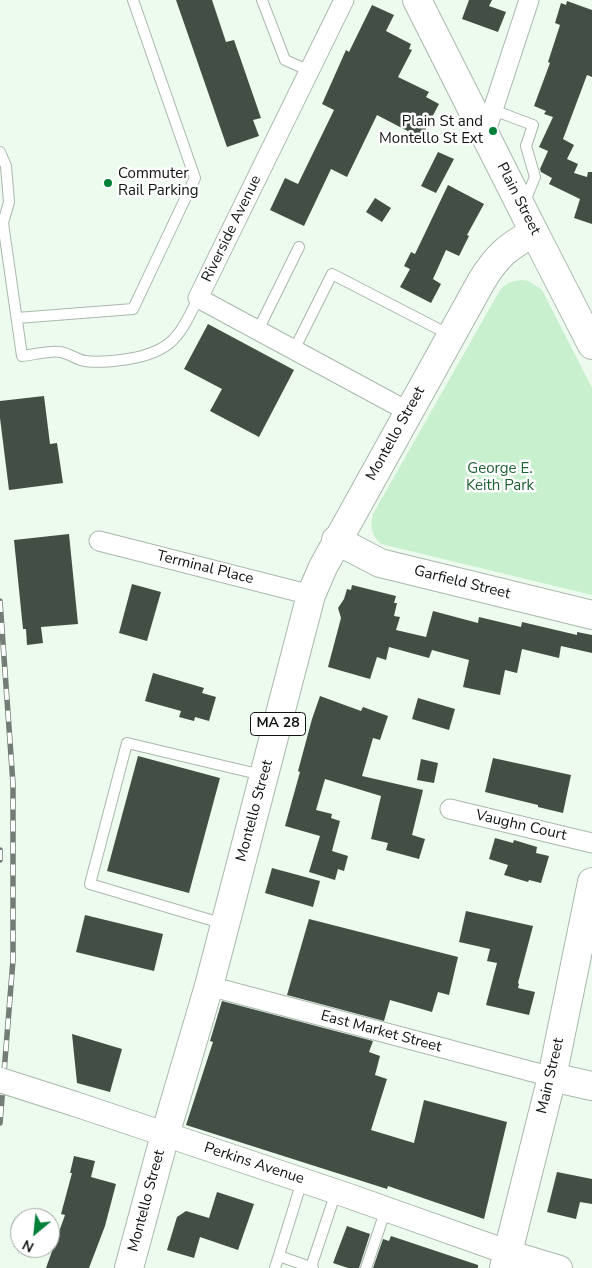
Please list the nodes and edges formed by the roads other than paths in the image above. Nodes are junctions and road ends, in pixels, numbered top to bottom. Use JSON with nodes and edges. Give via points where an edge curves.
{"nodes":[{"id":1,"x":133,"y":0,"type":"edge"},
{"id":2,"x":262,"y":0,"type":"edge"},
{"id":3,"x":344,"y":0,"type":"edge"},
{"id":4,"x":417,"y":0,"type":"edge"},
{"id":5,"x":528,"y":0,"type":"edge"},
{"id":6,"x":310,"y":71,"type":"junction"},
{"id":7,"x":489,"y":122,"type":"junction"},
{"id":8,"x":0,"y":152,"type":"edge"},
{"id":9,"x":522,"y":207,"type":"junction"},
{"id":10,"x":534,"y":232,"type":"junction"},
{"id":11,"x":299,"y":247,"type":"dead end"},
{"id":12,"x":198,"y":298,"type":"junction"},
{"id":13,"x":17,"y":318,"type":"junction"},
{"id":14,"x":588,"y":329,"type":"edge"},
{"id":15,"x":258,"y":330,"type":"junction"},
{"id":16,"x":451,"y":336,"type":"junction"},
{"id":17,"x":294,"y":350,"type":"junction"},
{"id":18,"x":409,"y":412,"type":"junction"},
{"id":19,"x":336,"y":540,"type":"junction"},
{"id":20,"x":99,"y":542,"type":"dead end"},
{"id":21,"x":311,"y":595,"type":"junction"},
{"id":22,"x":592,"y":615,"type":"edge"},
{"id":23,"x":264,"y":776,"type":"junction"},
{"id":24,"x":450,"y":809,"type":"dead end"},
{"id":25,"x":592,"y":842,"type":"edge"},
{"id":26,"x":592,"y":882,"type":"edge"},
{"id":27,"x":225,"y":924,"type":"junction"},
{"id":28,"x":209,"y":986,"type":"junction"},
{"id":29,"x":552,"y":1077,"type":"junction"},
{"id":30,"x":0,"y":1080,"type":"edge"},
{"id":31,"x":592,"y":1086,"type":"edge"},
{"id":32,"x":165,"y":1135,"type":"junction"},
{"id":33,"x":302,"y":1180,"type":"junction"},
{"id":34,"x":336,"y":1192,"type":"junction"},
{"id":35,"x":386,"y":1209,"type":"junction"},
{"id":36,"x":279,"y":1256,"type":"junction"},
{"id":37,"x":506,"y":1260,"type":"edge"},
{"id":38,"x":129,"y":1268,"type":"edge"},
{"id":39,"x":275,"y":1268,"type":"edge"},
{"id":40,"x":312,"y":1268,"type":"edge"},
{"id":41,"x":366,"y":1268,"type":"edge"},
{"id":42,"x":560,"y":1268,"type":"edge"}],
"edges":[{"from":1,"to":13,"type":"lane","via":[[195,178],[133,310]]},
{"from":2,"to":6,"type":"lane","via":[[285,60]]},
{"from":3,"to":6,"type":"street","name":"Riverside Avenue"},
{"from":4,"to":7,"type":"main road","name":"Plain Street"},
{"from":5,"to":7,"type":"street"},
{"from":6,"to":12,"type":"street","name":"Riverside Avenue"},
{"from":7,"to":9,"type":"main road","name":"Plain Street"},
{"from":7,"to":9,"type":"lane","via":[[533,125],[526,146],[535,177]]},
{"from":8,"to":13,"type":"lane","via":[[6,166],[9,202],[3,223]]},
{"from":9,"to":10,"type":"main road","name":"Plain Street"},
{"from":10,"to":14,"type":"main road","name":"Plain Street"},
{"from":10,"to":16,"type":"main road","name":"Montello Street","number":"MA 28","via":[[499,255]]},
{"from":11,"to":15,"type":"lane"},
{"from":12,"to":13,"type":"lane","via":[[181,332],[171,343],[143,356],[107,362],[83,361],[60,351],[22,356]]},
{"from":12,"to":15,"type":"street","name":"Riverside Avenue"},
{"from":15,"to":17,"type":"street","name":"Riverside Avenue"},
{"from":16,"to":17,"type":"lane","via":[[332,274]]},
{"from":16,"to":18,"type":"main road","name":"Montello Street","number":"MA 28"},
{"from":17,"to":18,"type":"street","name":"Riverside Avenue"},
{"from":18,"to":19,"type":"main road","name":"Montello Street","number":"MA 28"},
{"from":19,"to":21,"type":"main road","name":"Montello Street","number":"MA 28"},
{"from":19,"to":22,"type":"main road","name":"Garfield Street","via":[[380,563]]},
{"from":20,"to":21,"type":"street","name":"Terminal Place"},
{"from":21,"to":23,"type":"main road","name":"Montello Street","number":"MA 28"},
{"from":23,"to":27,"type":"main road","name":"Montello Street","number":"MA 28"},
{"from":23,"to":27,"type":"lane","via":[[127,743],[90,884]]},
{"from":24,"to":25,"type":"street","name":"Vaughn Court"},
{"from":26,"to":29,"type":"main road","name":"Main Street"},
{"from":27,"to":28,"type":"main road","name":"Montello Street","number":"MA 28"},
{"from":28,"to":29,"type":"street","name":"East Market Street"},
{"from":28,"to":32,"type":"main road","name":"Montello Street","number":"MA 28"},
{"from":29,"to":31,"type":"main road"},
{"from":29,"to":37,"type":"main road","name":"Main Street"},
{"from":30,"to":32,"type":"street","name":"Perkins Avenue","bridge":true},
{"from":32,"to":33,"type":"street","name":"Perkins Avenue"},
{"from":32,"to":38,"type":"main road","name":"Montello Street","number":"MA 28"},
{"from":33,"to":34,"type":"street","name":"Perkins Avenue"},
{"from":33,"to":36,"type":"lane"},
{"from":34,"to":35,"type":"street","name":"Perkins Avenue"},
{"from":34,"to":40,"type":"lane"},
{"from":35,"to":37,"type":"street","name":"Perkins Avenue"},
{"from":35,"to":41,"type":"lane"},
{"from":36,"to":39,"type":"lane"},
{"from":36,"to":40,"type":"lane"},
{"from":37,"to":42,"type":"street","name":"Perkins Avenue"}]}
